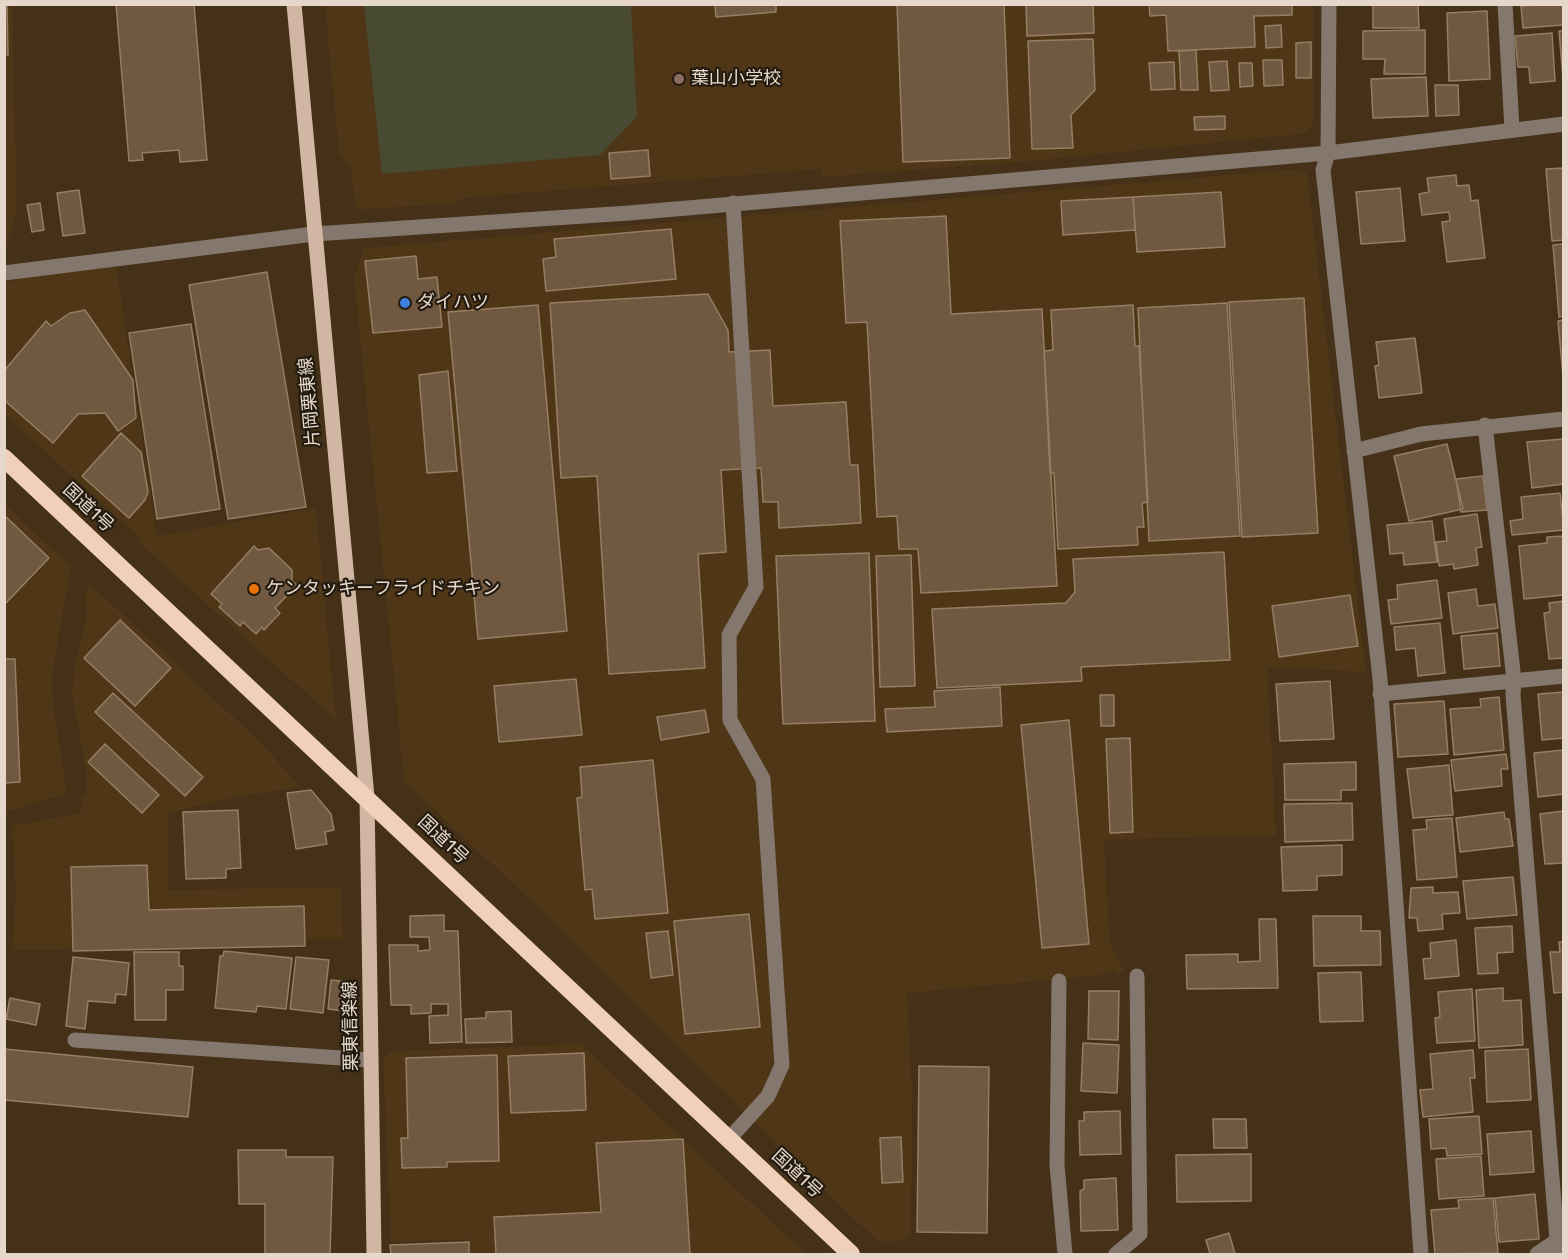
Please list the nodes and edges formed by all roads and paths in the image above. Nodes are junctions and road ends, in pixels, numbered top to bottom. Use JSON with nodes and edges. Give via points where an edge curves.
{"nodes":[{"id":1,"x":294,"y":4,"type":"edge"},
{"id":2,"x":1329,"y":4,"type":"edge"},
{"id":3,"x":1504,"y":4,"type":"edge"},
{"id":4,"x":1563,"y":124,"type":"edge"},
{"id":5,"x":1512,"y":129,"type":"junction"},
{"id":6,"x":1328,"y":153,"type":"junction"},
{"id":7,"x":733,"y":203,"type":"junction"},
{"id":8,"x":315,"y":234,"type":"junction"},
{"id":9,"x":4,"y":273,"type":"edge"},
{"id":10,"x":1563,"y":419,"type":"edge"},
{"id":11,"x":1485,"y":425,"type":"junction"},
{"id":12,"x":1354,"y":451,"type":"junction"},
{"id":13,"x":4,"y":459,"type":"edge"},
{"id":14,"x":1563,"y":676,"type":"edge"},
{"id":15,"x":1514,"y":680,"type":"junction"},
{"id":16,"x":1380,"y":694,"type":"junction"},
{"id":17,"x":367,"y":797,"type":"junction"},
{"id":18,"x":1137,"y":976,"type":"dead end"},
{"id":19,"x":1059,"y":981,"type":"dead end"},
{"id":20,"x":75,"y":1040,"type":"dead end"},
{"id":21,"x":371,"y":1060,"type":"junction"},
{"id":22,"x":729,"y":1139,"type":"junction"},
{"id":23,"x":1558,"y":1244,"type":"edge"},
{"id":24,"x":374,"y":1254,"type":"edge"},
{"id":25,"x":851,"y":1254,"type":"edge"},
{"id":26,"x":1065,"y":1254,"type":"edge"},
{"id":27,"x":1116,"y":1254,"type":"edge"},
{"id":28,"x":1421,"y":1254,"type":"edge"},
{"id":29,"x":1537,"y":1254,"type":"edge"}],
"edges":[{"from":1,"to":8,"type":"main road","name":"片岡栗東線"},
{"from":2,"to":6,"type":"street"},
{"from":3,"to":5,"type":"street"},
{"from":4,"to":5,"type":"street"},
{"from":5,"to":6,"type":"street"},
{"from":6,"to":7,"type":"street"},
{"from":6,"to":12,"type":"street","via":[[1323,170]]},
{"from":7,"to":8,"type":"street"},
{"from":7,"to":22,"type":"street","via":[[756,587],[729,635],[729,720],[763,779],[782,1065],[768,1096]]},
{"from":8,"to":9,"type":"street"},
{"from":8,"to":17,"type":"main road","name":"片岡栗東線"},
{"from":10,"to":11,"type":"street"},
{"from":11,"to":12,"type":"street","via":[[1421,434]]},
{"from":11,"to":15,"type":"street"},
{"from":12,"to":16,"type":"street"},
{"from":13,"to":17,"type":"highway","name":"国道1号"},
{"from":14,"to":15,"type":"street"},
{"from":15,"to":16,"type":"street"},
{"from":15,"to":23,"type":"street"},
{"from":16,"to":28,"type":"street"},
{"from":17,"to":21,"type":"main road","name":"栗東信楽線"},
{"from":17,"to":22,"type":"highway","name":"国道1号"},
{"from":18,"to":27,"type":"street","via":[[1140,1234]]},
{"from":19,"to":26,"type":"street","via":[[1057,1165]]},
{"from":20,"to":21,"type":"street"},
{"from":21,"to":24,"type":"main road","name":"栗東信楽線"},
{"from":22,"to":25,"type":"highway","name":"国道1号"},
{"from":23,"to":29,"type":"street"}]}
